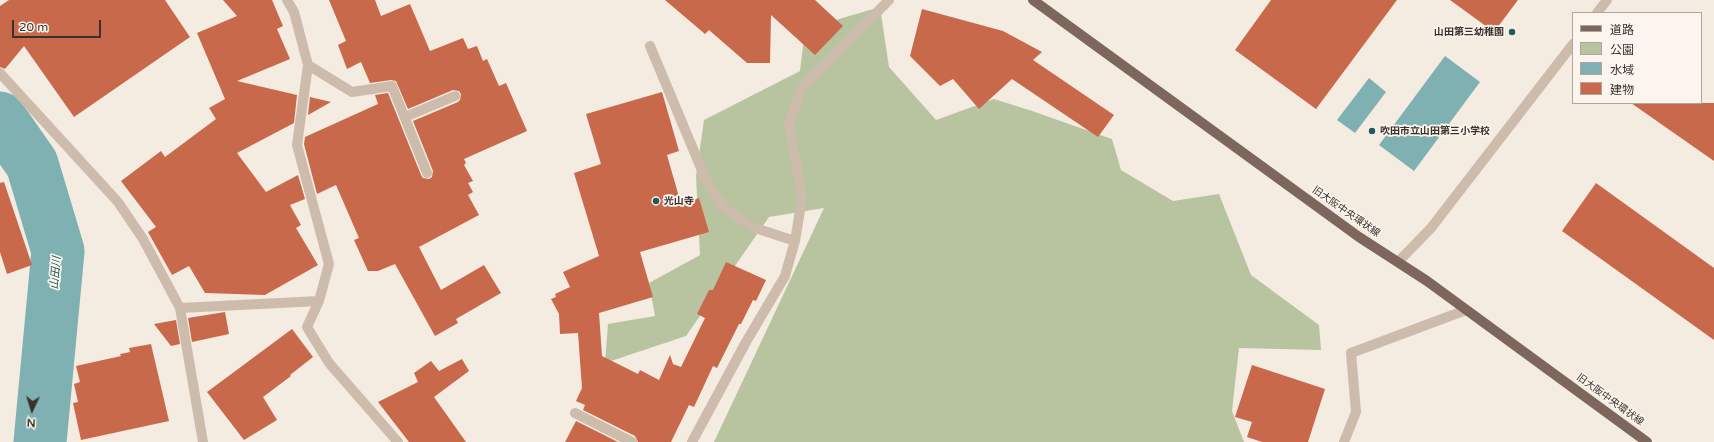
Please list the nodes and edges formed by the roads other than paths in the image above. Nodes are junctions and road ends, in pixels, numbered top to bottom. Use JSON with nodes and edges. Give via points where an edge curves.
{"nodes":[{"id":1,"x":287,"y":0,"type":"edge"},
{"id":2,"x":889,"y":0,"type":"edge"},
{"id":3,"x":1034,"y":0,"type":"edge"},
{"id":4,"x":1607,"y":0,"type":"edge"},
{"id":5,"x":1598,"y":12,"type":"edge"},
{"id":6,"x":1572,"y":45,"type":"edge"},
{"id":7,"x":650,"y":46,"type":"dead end"},
{"id":8,"x":308,"y":65,"type":"junction"},
{"id":9,"x":2,"y":76,"type":"edge"},
{"id":10,"x":456,"y":96,"type":"dead end"},
{"id":11,"x":405,"y":117,"type":"junction"},
{"id":12,"x":427,"y":173,"type":"dead end"},
{"id":13,"x":795,"y":241,"type":"junction"},
{"id":14,"x":1398,"y":262,"type":"junction"},
{"id":15,"x":319,"y":301,"type":"junction"},
{"id":16,"x":180,"y":308,"type":"junction"},
{"id":17,"x":1466,"y":310,"type":"junction"},
{"id":18,"x":575,"y":413,"type":"dead end"},
{"id":19,"x":203,"y":442,"type":"edge"},
{"id":20,"x":398,"y":442,"type":"edge"},
{"id":21,"x":632,"y":442,"type":"edge"},
{"id":22,"x":692,"y":442,"type":"edge"},
{"id":23,"x":1344,"y":442,"type":"edge"},
{"id":24,"x":1647,"y":442,"type":"edge"}],
"edges":[{"from":1,"to":8,"type":"street","via":[[294,12]]},
{"from":2,"to":13,"type":"street","via":[[801,89],[789,124],[802,198]]},
{"from":3,"to":14,"type":"main road","name":"旧大阪中央環状線","via":[[1346,228]]},
{"from":4,"to":5,"type":"street"},
{"from":6,"to":14,"type":"street","via":[[1431,228]]},
{"from":7,"to":13,"type":"street","via":[[706,180],[723,207],[752,227]]},
{"from":8,"to":11,"type":"street","via":[[352,92],[392,86]]},
{"from":8,"to":15,"type":"street","via":[[297,145],[329,264]]},
{"from":9,"to":16,"type":"street","via":[[118,202],[143,239]]},
{"from":10,"to":11,"type":"street"},
{"from":11,"to":12,"type":"street"},
{"from":13,"to":22,"type":"street","via":[[785,276]]},
{"from":14,"to":17,"type":"main road","name":"旧大阪中央環状線"},
{"from":15,"to":16,"type":"street"},
{"from":15,"to":20,"type":"street","via":[[307,327],[329,363]]},
{"from":16,"to":19,"type":"street"},
{"from":17,"to":23,"type":"street","via":[[1351,353],[1356,412]]},
{"from":17,"to":24,"type":"main road","name":"旧大阪中央環状線"},
{"from":18,"to":21,"type":"street"}]}
